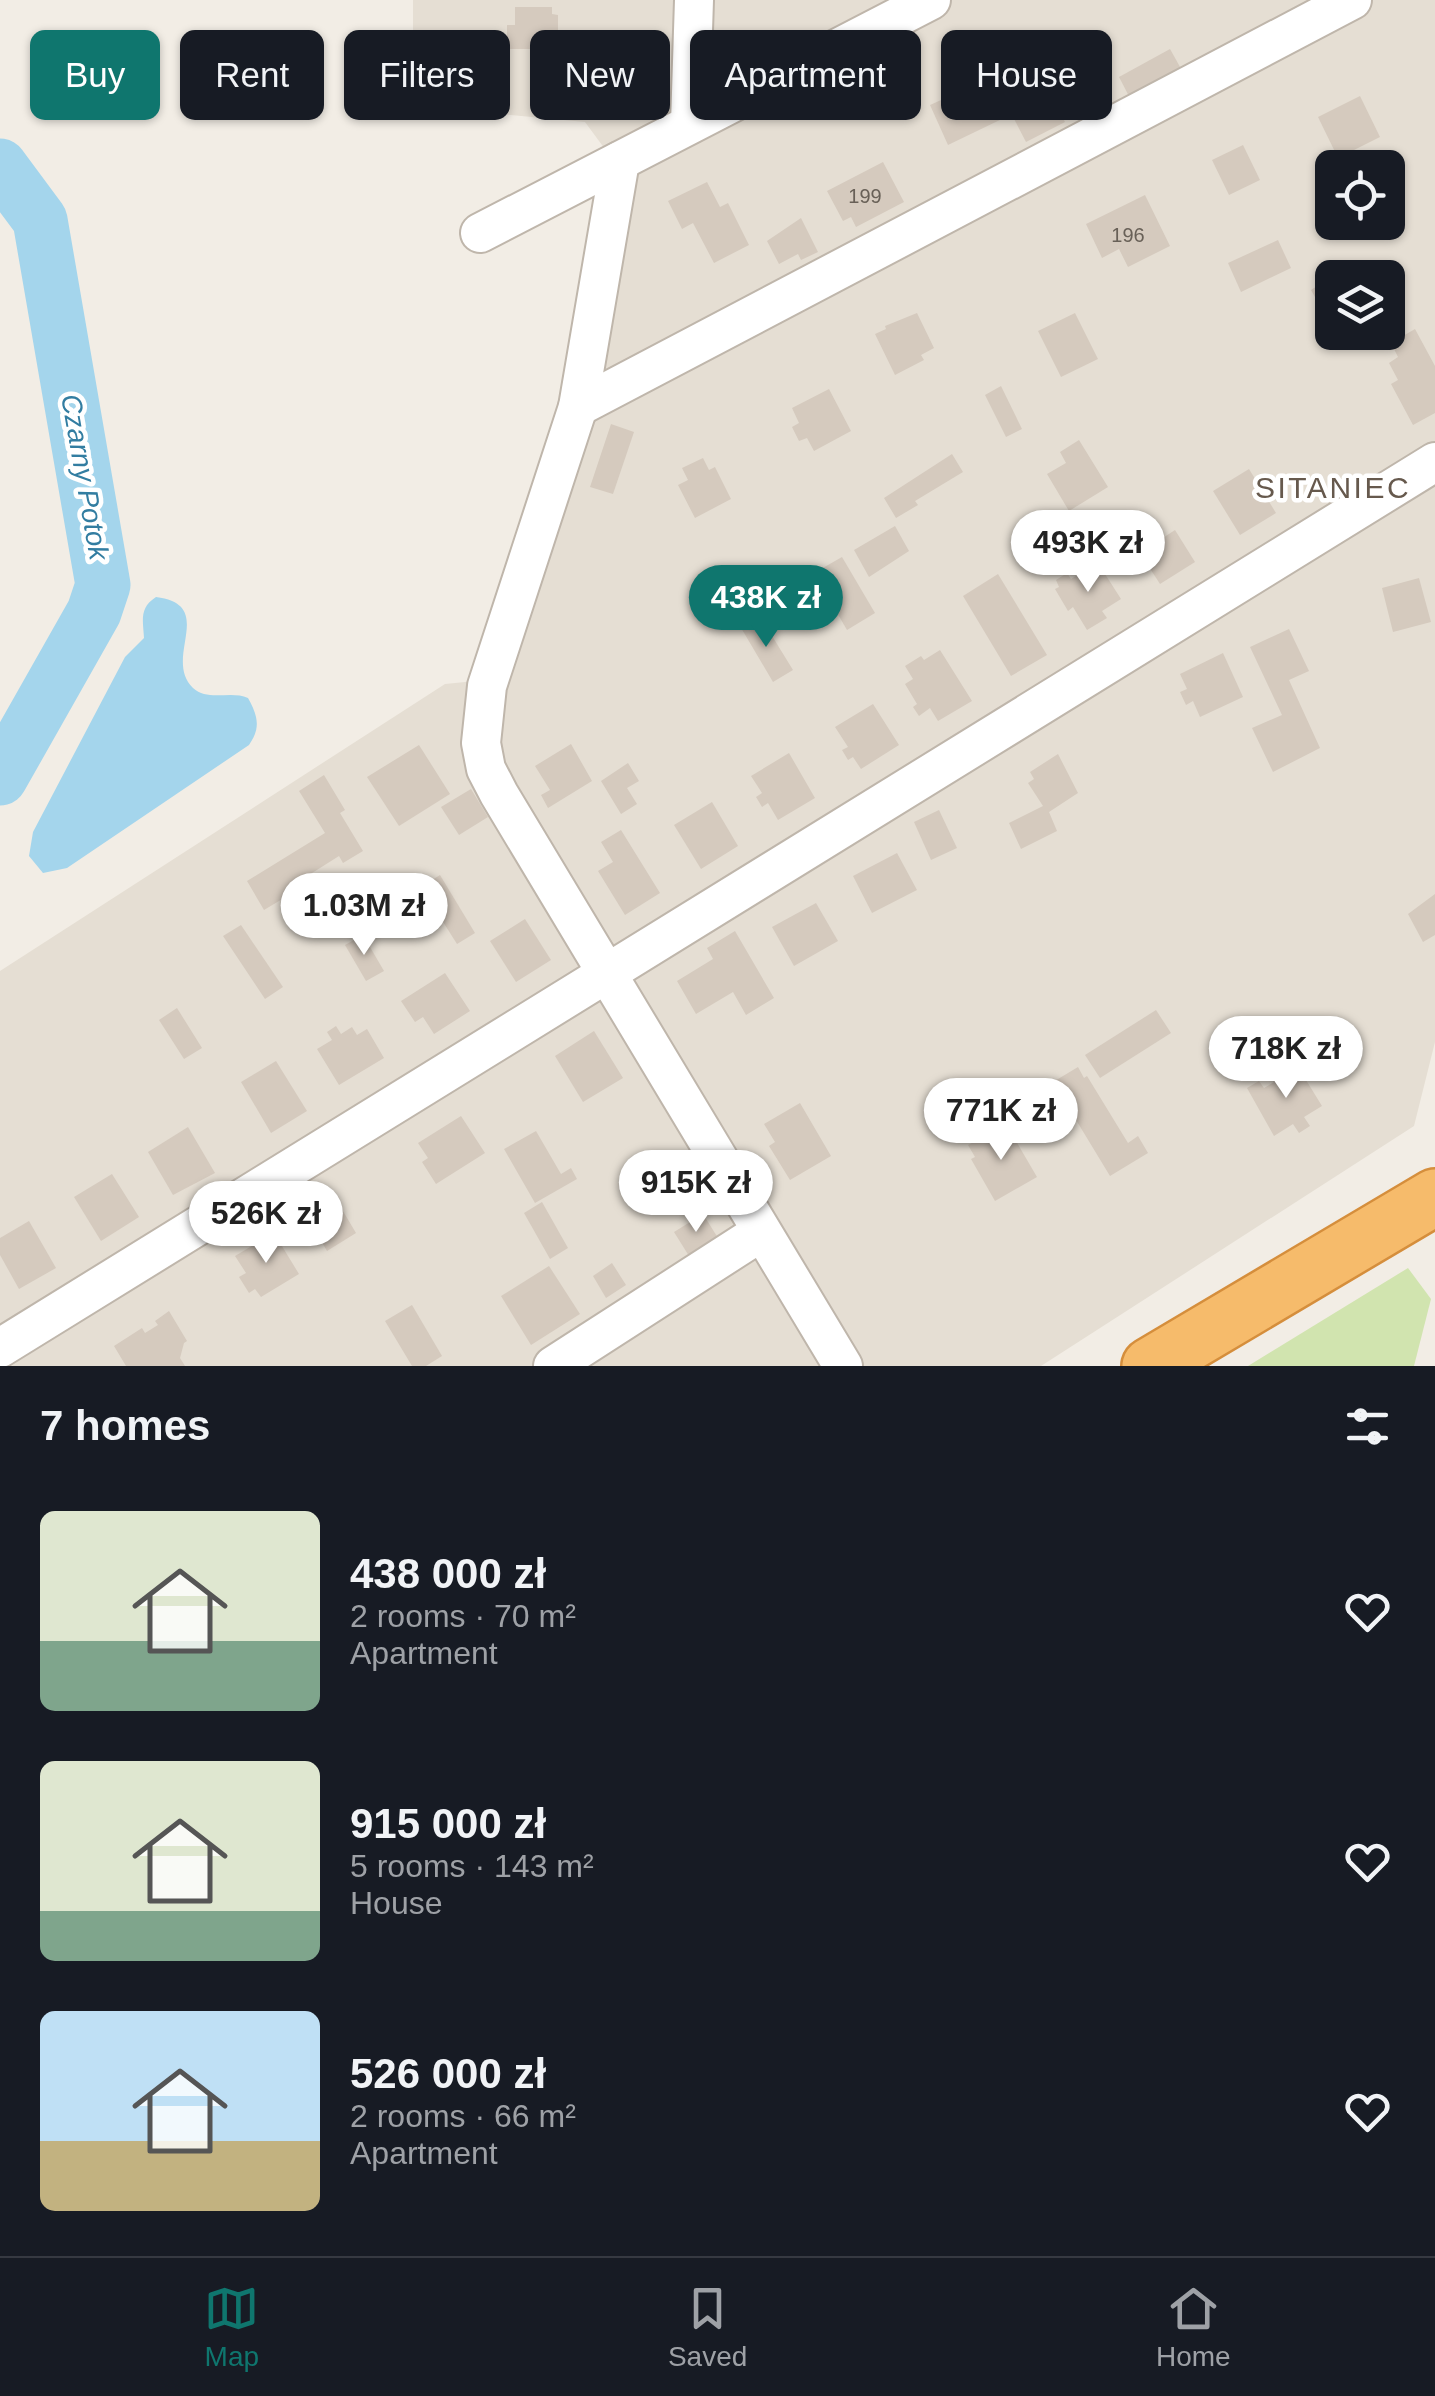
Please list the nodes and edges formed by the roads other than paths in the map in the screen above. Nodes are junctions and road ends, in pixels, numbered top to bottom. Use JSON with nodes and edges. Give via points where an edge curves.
{"nodes":[{"id":1,"x":694,"y":0,"type":"edge"},
{"id":2,"x":931,"y":0,"type":"edge"},
{"id":3,"x":1352,"y":0,"type":"edge"},
{"id":4,"x":690,"y":124,"type":"junction"},
{"id":5,"x":620,"y":162,"type":"junction"},
{"id":6,"x":480,"y":233,"type":"dead end"},
{"id":7,"x":578,"y":407,"type":"junction"},
{"id":8,"x":1435,"y":462,"type":"edge"},
{"id":9,"x":606,"y":974,"type":"junction"},
{"id":10,"x":1435,"y":1197,"type":"edge"},
{"id":11,"x":762,"y":1232,"type":"junction"},
{"id":12,"x":0,"y":1348,"type":"edge"},
{"id":13,"x":1166,"y":1360,"type":"edge"},
{"id":14,"x":553,"y":1366,"type":"edge"},
{"id":15,"x":843,"y":1366,"type":"edge"}],
"edges":[{"from":1,"to":4,"type":"street"},
{"from":2,"to":4,"type":"street"},
{"from":3,"to":7,"type":"street"},
{"from":4,"to":5,"type":"street"},
{"from":5,"to":6,"type":"street"},
{"from":5,"to":7,"type":"street"},
{"from":7,"to":9,"type":"street","via":[[487,686],[481,743],[499,794]]},
{"from":8,"to":9,"type":"street"},
{"from":9,"to":11,"type":"street"},
{"from":9,"to":12,"type":"street"},
{"from":10,"to":13,"type":"highway"},
{"from":11,"to":14,"type":"street"},
{"from":11,"to":15,"type":"street"}]}
